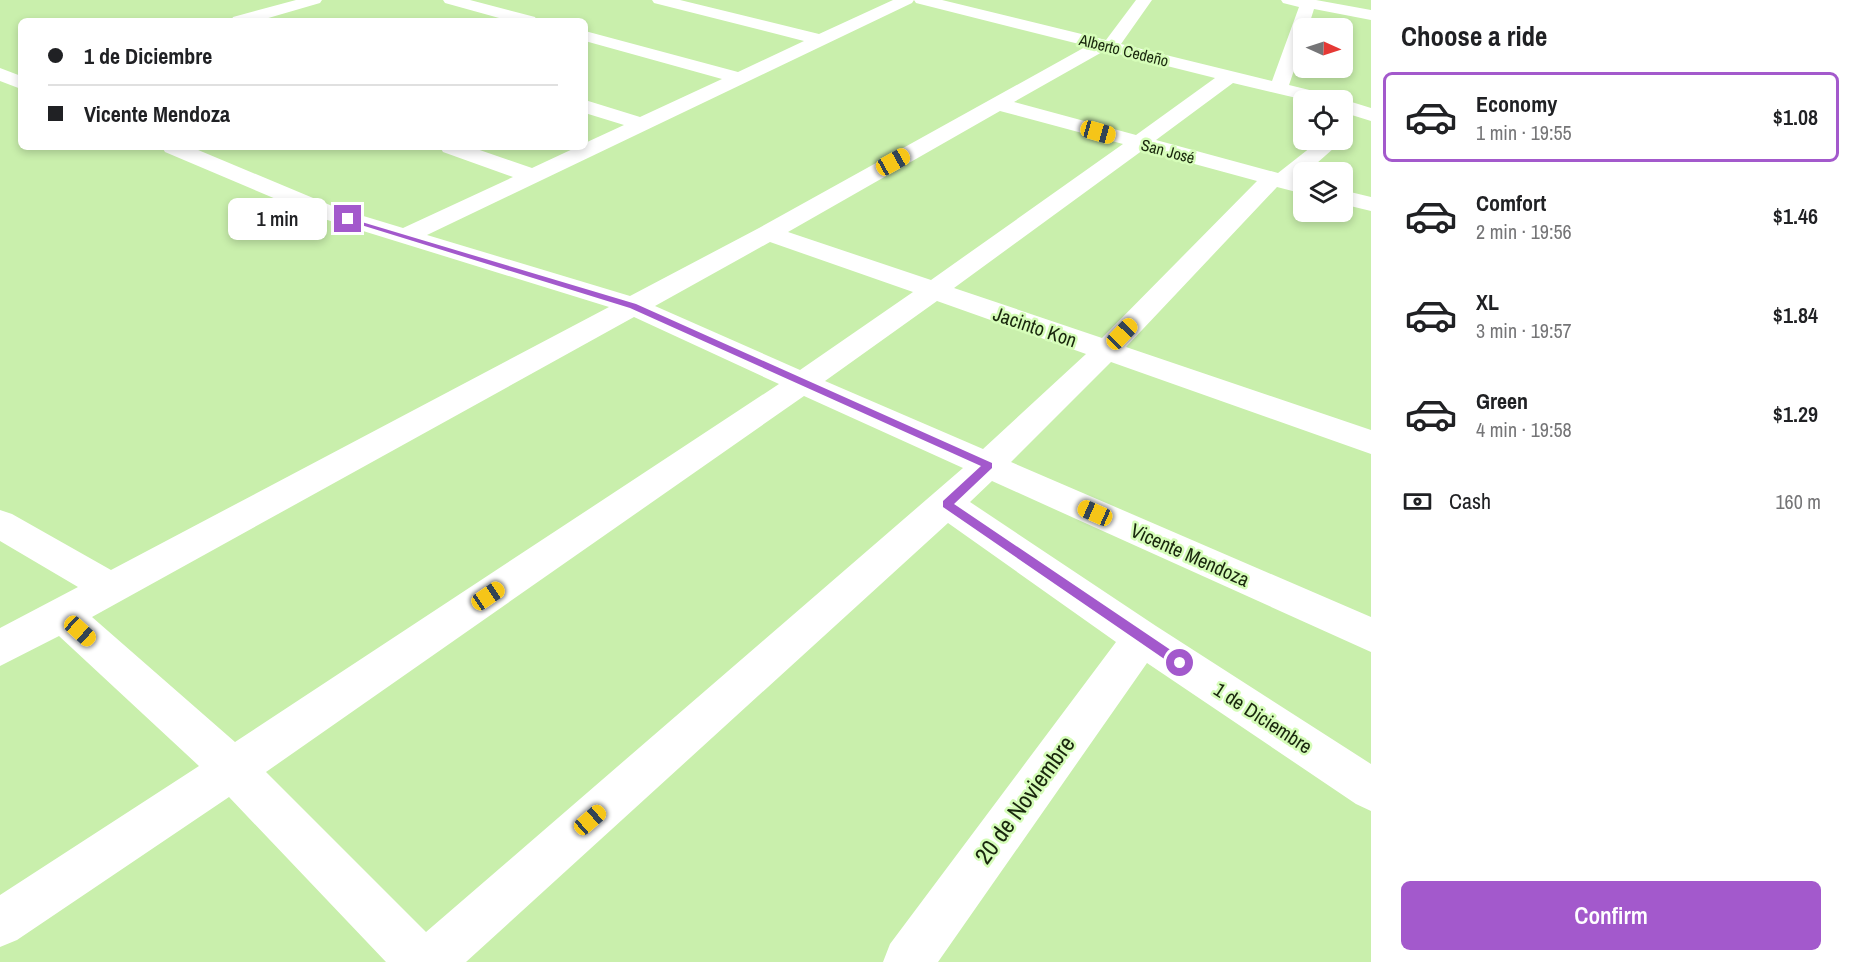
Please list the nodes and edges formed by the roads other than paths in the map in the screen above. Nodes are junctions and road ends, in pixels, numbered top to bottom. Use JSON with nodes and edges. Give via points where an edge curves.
{"nodes":[{"id":1,"x":314,"y":0,"type":"edge"},
{"id":2,"x":451,"y":0,"type":"edge"},
{"id":3,"x":660,"y":0,"type":"edge"},
{"id":4,"x":922,"y":0,"type":"edge"},
{"id":5,"x":1144,"y":0,"type":"edge"},
{"id":6,"x":1289,"y":0,"type":"edge"},
{"id":7,"x":868,"y":2,"type":"dead end"},
{"id":8,"x":1308,"y":3,"type":"junction"},
{"id":9,"x":898,"y":4,"type":"edge"},
{"id":10,"x":279,"y":10,"type":"junction"},
{"id":11,"x":1369,"y":10,"type":"edge"},
{"id":12,"x":250,"y":18,"type":"edge"},
{"id":13,"x":306,"y":18,"type":"dead end"},
{"id":14,"x":518,"y":18,"type":"edge"},
{"id":15,"x":588,"y":37,"type":"edge"},
{"id":16,"x":820,"y":40,"type":"junction"},
{"id":17,"x":1106,"y":46,"type":"junction"},
{"id":18,"x":0,"y":74,"type":"edge"},
{"id":19,"x":1230,"y":76,"type":"junction"},
{"id":20,"x":738,"y":78,"type":"junction"},
{"id":21,"x":18,"y":82,"type":"edge"},
{"id":22,"x":18,"y":84,"type":"edge"},
{"id":23,"x":1279,"y":87,"type":"junction"},
{"id":24,"x":0,"y":89,"type":"edge"},
{"id":25,"x":1293,"y":91,"type":"edge"},
{"id":26,"x":998,"y":104,"type":"junction"},
{"id":27,"x":588,"y":107,"type":"edge"},
{"id":28,"x":1367,"y":113,"type":"edge"},
{"id":29,"x":1353,"y":123,"type":"edge"},
{"id":30,"x":640,"y":124,"type":"junction"},
{"id":31,"x":1139,"y":143,"type":"junction"},
{"id":32,"x":588,"y":148,"type":"edge"},
{"id":33,"x":180,"y":150,"type":"edge"},
{"id":34,"x":460,"y":150,"type":"edge"},
{"id":35,"x":584,"y":150,"type":"edge"},
{"id":36,"x":1321,"y":150,"type":"edge"},
{"id":37,"x":530,"y":175,"type":"junction"},
{"id":38,"x":1286,"y":182,"type":"edge"},
{"id":39,"x":1353,"y":200,"type":"edge"},
{"id":40,"x":1371,"y":204,"type":"edge"},
{"id":41,"x":768,"y":233,"type":"junction"},
{"id":42,"x":403,"y":237,"type":"junction"},
{"id":43,"x":932,"y":291,"type":"junction"},
{"id":44,"x":633,"y":306,"type":"junction"},
{"id":45,"x":1106,"y":351,"type":"junction"},
{"id":46,"x":802,"y":383,"type":"junction"},
{"id":47,"x":1371,"y":442,"type":"edge"},
{"id":48,"x":988,"y":466,"type":"junction"},
{"id":49,"x":947,"y":504,"type":"junction"},
{"id":50,"x":0,"y":524,"type":"edge"},
{"id":51,"x":111,"y":588,"type":"junction"},
{"id":52,"x":63,"y":615,"type":"junction"},
{"id":53,"x":1371,"y":635,"type":"edge"},
{"id":54,"x":1142,"y":638,"type":"junction"},
{"id":55,"x":0,"y":648,"type":"edge"},
{"id":56,"x":233,"y":769,"type":"junction"},
{"id":57,"x":1371,"y":789,"type":"edge"},
{"id":58,"x":0,"y":923,"type":"edge"},
{"id":59,"x":420,"y":962,"type":"edge"},
{"id":60,"x":429,"y":962,"type":"edge"},
{"id":61,"x":908,"y":962,"type":"edge"}],
"edges":[{"from":1,"to":10,"type":"street"},
{"from":2,"to":14,"type":"street"},
{"from":3,"to":16,"type":"street"},
{"from":4,"to":17,"type":"street","name":"Alberto Cedeño"},
{"from":5,"to":17,"type":"street"},
{"from":6,"to":8,"type":"street"},
{"from":7,"to":9,"type":"street"},
{"from":8,"to":11,"type":"street"},
{"from":8,"to":23,"type":"street"},
{"from":9,"to":16,"type":"street"},
{"from":10,"to":12,"type":"street"},
{"from":10,"to":13,"type":"street"},
{"from":15,"to":20,"type":"street"},
{"from":16,"to":20,"type":"street"},
{"from":17,"to":19,"type":"street","name":"Alberto Cedeño"},
{"from":17,"to":26,"type":"street"},
{"from":18,"to":21,"type":"street"},
{"from":19,"to":23,"type":"street","name":"Alberto Cedeño"},
{"from":19,"to":31,"type":"street"},
{"from":20,"to":30,"type":"street"},
{"from":22,"to":24,"type":"street"},
{"from":23,"to":25,"type":"street","name":"Alberto Cedeño"},
{"from":26,"to":31,"type":"street","name":"San José"},
{"from":26,"to":41,"type":"street"},
{"from":27,"to":30,"type":"street"},
{"from":28,"to":29,"type":"street"},
{"from":30,"to":32,"type":"street"},
{"from":31,"to":38,"type":"street","name":"San José"},
{"from":31,"to":43,"type":"street"},
{"from":33,"to":42,"type":"street","name":"Vicente Mendoza","via":[[329,213]]},
{"from":34,"to":37,"type":"street"},
{"from":35,"to":37,"type":"street"},
{"from":36,"to":38,"type":"street"},
{"from":37,"to":42,"type":"street"},
{"from":38,"to":45,"type":"street"},
{"from":39,"to":40,"type":"street"},
{"from":41,"to":43,"type":"street","name":"Jacinto Kon"},
{"from":41,"to":44,"type":"street"},
{"from":42,"to":44,"type":"street","name":"Vicente Mendoza"},
{"from":43,"to":45,"type":"street","name":"Jacinto Kon"},
{"from":43,"to":46,"type":"street"},
{"from":44,"to":46,"type":"street","name":"Vicente Mendoza"},
{"from":44,"to":51,"type":"street"},
{"from":45,"to":47,"type":"street","name":"Jacinto Kon"},
{"from":45,"to":48,"type":"street"},
{"from":46,"to":48,"type":"street","name":"Vicente Mendoza"},
{"from":46,"to":56,"type":"street"},
{"from":48,"to":49,"type":"street"},
{"from":48,"to":53,"type":"street","name":"Vicente Mendoza"},
{"from":49,"to":54,"type":"street","name":"1 de Diciembre"},
{"from":49,"to":60,"type":"street"},
{"from":50,"to":51,"type":"street"},
{"from":51,"to":52,"type":"street"},
{"from":52,"to":55,"type":"street"},
{"from":52,"to":56,"type":"street"},
{"from":54,"to":57,"type":"street","name":"1 de Diciembre"},
{"from":54,"to":61,"type":"street","name":"20 de Noviembre"},
{"from":56,"to":58,"type":"street"},
{"from":56,"to":59,"type":"street"}]}
